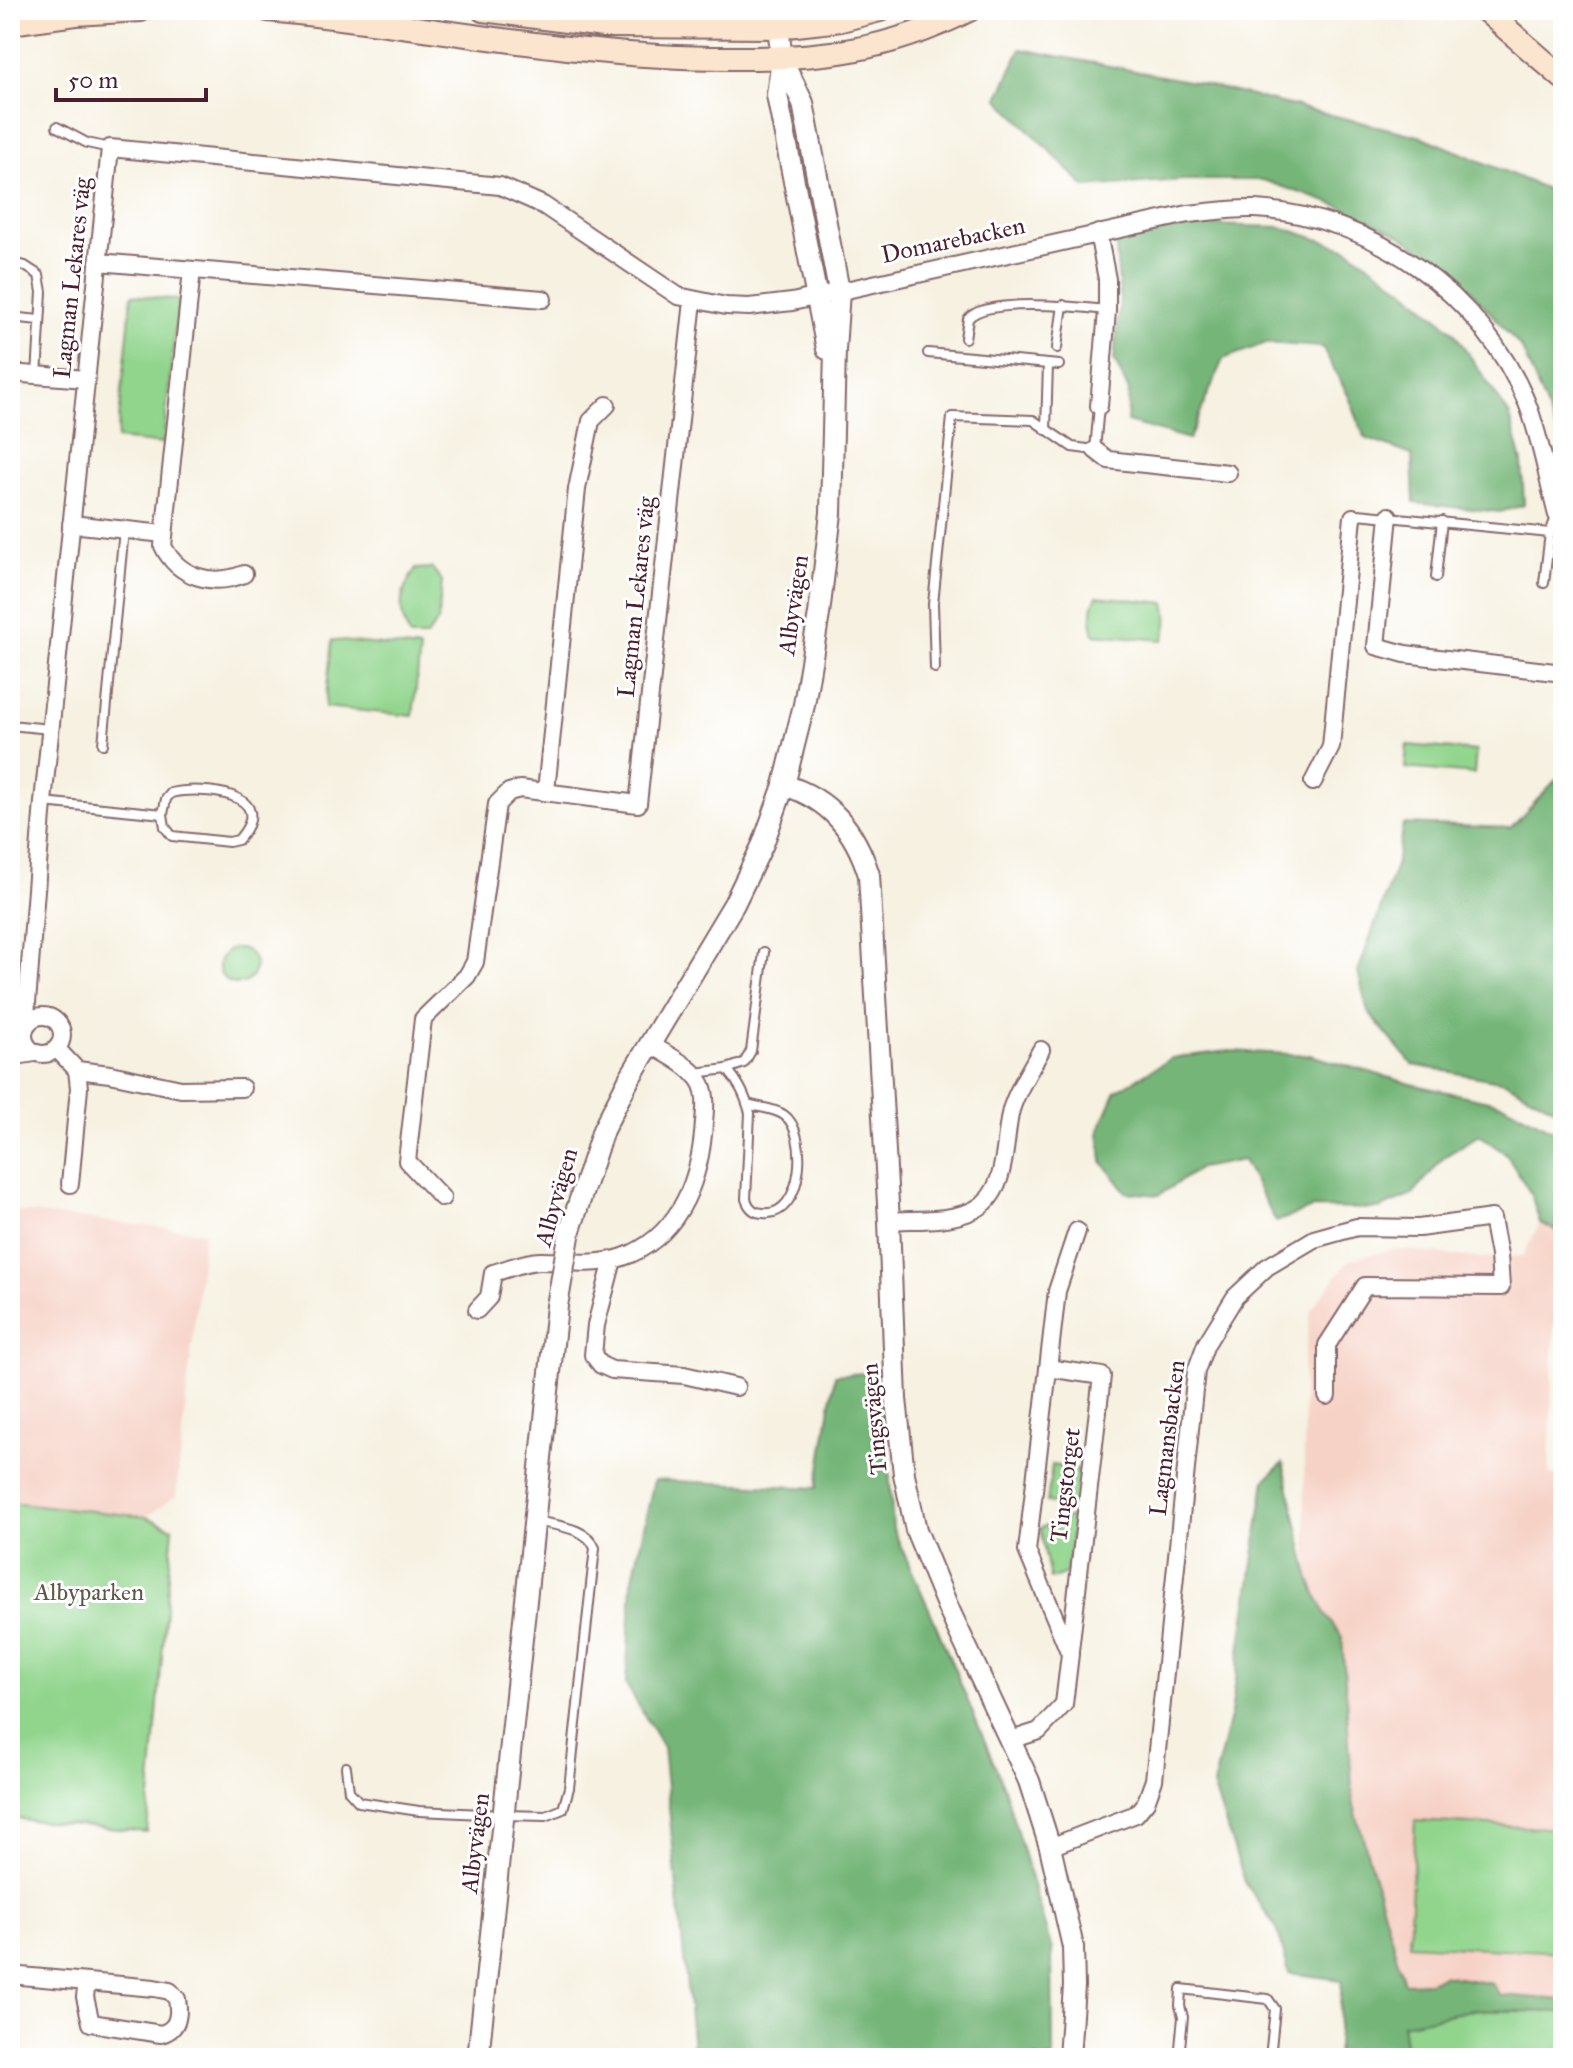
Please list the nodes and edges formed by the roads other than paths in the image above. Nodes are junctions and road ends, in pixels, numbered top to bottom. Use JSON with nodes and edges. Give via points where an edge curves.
{"nodes":[{"id":1,"x":141,"y":10,"type":"edge"},
{"id":2,"x":268,"y":10,"type":"edge"},
{"id":3,"x":483,"y":10,"type":"edge"},
{"id":4,"x":562,"y":10,"type":"edge"},
{"id":5,"x":880,"y":10,"type":"edge"},
{"id":6,"x":969,"y":10,"type":"edge"},
{"id":7,"x":1485,"y":10,"type":"edge"},
{"id":8,"x":10,"y":23,"type":"edge"},
{"id":9,"x":604,"y":26,"type":"junction"},
{"id":10,"x":778,"y":27,"type":"junction"},
{"id":11,"x":782,"y":59,"type":"junction"},
{"id":12,"x":1563,"y":78,"type":"edge"},
{"id":13,"x":57,"y":127,"type":"dead end"},
{"id":14,"x":110,"y":148,"type":"junction"},
{"id":15,"x":1098,"y":233,"type":"junction"},
{"id":16,"x":98,"y":262,"type":"junction"},
{"id":17,"x":10,"y":263,"type":"edge"},
{"id":18,"x":192,"y":270,"type":"junction"},
{"id":19,"x":839,"y":291,"type":"junction"},
{"id":20,"x":818,"y":296,"type":"junction"},
{"id":21,"x":543,"y":299,"type":"dead end"},
{"id":22,"x":693,"y":301,"type":"junction"},
{"id":23,"x":1063,"y":305,"type":"junction"},
{"id":24,"x":1107,"y":311,"type":"junction"},
{"id":25,"x":10,"y":317,"type":"edge"},
{"id":26,"x":39,"y":320,"type":"junction"},
{"id":27,"x":965,"y":338,"type":"dead end"},
{"id":28,"x":1057,"y":348,"type":"dead end"},
{"id":29,"x":928,"y":353,"type":"dead end"},
{"id":30,"x":1048,"y":364,"type":"junction"},
{"id":31,"x":1059,"y":365,"type":"dead end"},
{"id":32,"x":10,"y":373,"type":"edge"},
{"id":33,"x":37,"y":377,"type":"junction"},
{"id":34,"x":86,"y":379,"type":"junction"},
{"id":35,"x":836,"y":396,"type":"junction"},
{"id":36,"x":607,"y":405,"type":"dead end"},
{"id":37,"x":1099,"y":406,"type":"joint"},
{"id":38,"x":1046,"y":430,"type":"junction"},
{"id":39,"x":1095,"y":450,"type":"junction"},
{"id":40,"x":1228,"y":473,"type":"dead end"},
{"id":41,"x":1557,"y":515,"type":"joint"},
{"id":42,"x":1389,"y":516,"type":"junction"},
{"id":43,"x":1353,"y":517,"type":"joint"},
{"id":44,"x":1442,"y":521,"type":"junction"},
{"id":45,"x":71,"y":524,"type":"junction"},
{"id":46,"x":124,"y":529,"type":"junction"},
{"id":47,"x":1550,"y":533,"type":"junction"},
{"id":48,"x":164,"y":534,"type":"junction"},
{"id":49,"x":244,"y":574,"type":"dead end"},
{"id":50,"x":1436,"y":577,"type":"dead end"},
{"id":51,"x":1544,"y":583,"type":"dead end"},
{"id":52,"x":935,"y":668,"type":"dead end"},
{"id":53,"x":1563,"y":673,"type":"edge"},
{"id":54,"x":10,"y":725,"type":"edge"},
{"id":55,"x":50,"y":729,"type":"junction"},
{"id":56,"x":103,"y":744,"type":"dead end"},
{"id":57,"x":1313,"y":782,"type":"dead end"},
{"id":58,"x":784,"y":785,"type":"junction"},
{"id":59,"x":546,"y":791,"type":"junction"},
{"id":60,"x":43,"y":802,"type":"junction"},
{"id":61,"x":163,"y":814,"type":"junction"},
{"id":62,"x":764,"y":952,"type":"dead end"},
{"id":63,"x":25,"y":1028,"type":"junction"},
{"id":64,"x":650,"y":1044,"type":"junction"},
{"id":65,"x":57,"y":1049,"type":"junction"},
{"id":66,"x":1041,"y":1050,"type":"dead end"},
{"id":67,"x":35,"y":1053,"type":"junction"},
{"id":68,"x":10,"y":1057,"type":"edge"},
{"id":69,"x":727,"y":1069,"type":"junction"},
{"id":70,"x":77,"y":1070,"type":"junction"},
{"id":71,"x":694,"y":1073,"type":"junction"},
{"id":72,"x":242,"y":1088,"type":"dead end"},
{"id":73,"x":748,"y":1104,"type":"junction"},
{"id":74,"x":70,"y":1184,"type":"dead end"},
{"id":75,"x":442,"y":1198,"type":"dead end"},
{"id":76,"x":889,"y":1221,"type":"junction"},
{"id":77,"x":1077,"y":1231,"type":"dead end"},
{"id":78,"x":613,"y":1260,"type":"junction"},
{"id":79,"x":477,"y":1310,"type":"dead end"},
{"id":80,"x":1048,"y":1368,"type":"junction"},
{"id":81,"x":736,"y":1387,"type":"dead end"},
{"id":82,"x":1327,"y":1396,"type":"dead end"},
{"id":83,"x":535,"y":1521,"type":"junction"},
{"id":84,"x":1070,"y":1654,"type":"junction"},
{"id":85,"x":1011,"y":1740,"type":"junction"},
{"id":86,"x":346,"y":1767,"type":"dead end"},
{"id":87,"x":504,"y":1815,"type":"junction"},
{"id":88,"x":1050,"y":1847,"type":"junction"},
{"id":89,"x":10,"y":1975,"type":"edge"},
{"id":90,"x":87,"y":1982,"type":"junction"},
{"id":91,"x":478,"y":2058,"type":"edge"},
{"id":92,"x":1069,"y":2058,"type":"edge"},
{"id":93,"x":1179,"y":2058,"type":"edge"},
{"id":94,"x":1270,"y":2058,"type":"edge"}],
"edges":[{"from":1,"to":8,"type":"main road"},
{"from":2,"to":11,"type":"main road","via":[[613,54]]},
{"from":3,"to":9,"type":"main road"},
{"from":4,"to":9,"type":"street"},
{"from":5,"to":10,"type":"main road"},
{"from":6,"to":11,"type":"main road","via":[[898,40]]},
{"from":7,"to":12,"type":"main road"},
{"from":9,"to":10,"type":"main road"},
{"from":10,"to":11,"type":"street","name":"Albyvägen"},
{"from":11,"to":19,"type":"street","name":"Albyvägen","via":[[803,103]]},
{"from":11,"to":20,"type":"street","name":"Albyvägen","via":[[777,95]]},
{"from":13,"to":14,"type":"lane"},
{"from":14,"to":16,"type":"street","name":"Lagman Lekares väg"},
{"from":14,"to":22,"type":"street","name":"Lagman Lekares väg","via":[[500,186],[543,205]]},
{"from":15,"to":19,"type":"street","name":"Domarebacken"},
{"from":15,"to":24,"type":"street"},
{"from":15,"to":41,"type":"street","name":"Domarebacken","via":[[1188,214],[1254,209],[1308,217],[1388,248],[1463,304],[1490,337],[1526,402]]},
{"from":16,"to":18,"type":"street"},
{"from":16,"to":34,"type":"street","name":"Lagman Lekares väg"},
{"from":17,"to":26,"type":"lane","via":[[39,275]]},
{"from":18,"to":21,"type":"street"},
{"from":18,"to":48,"type":"street"},
{"from":19,"to":20,"type":"street","name":"Domarebacken"},
{"from":19,"to":35,"type":"street","name":"Albyvägen"},
{"from":20,"to":22,"type":"street","name":"Lagman Lekares väg","via":[[749,307]]},
{"from":20,"to":35,"type":"street","name":"Albyvägen"},
{"from":22,"to":59,"type":"street","name":"Lagman Lekares väg","via":[[638,804]]},
{"from":23,"to":24,"type":"lane"},
{"from":23,"to":27,"type":"lane","via":[[981,309],[968,319]]},
{"from":23,"to":28,"type":"lane"},
{"from":24,"to":37,"type":"street"},
{"from":25,"to":26,"type":"lane"},
{"from":26,"to":33,"type":"lane"},
{"from":29,"to":30,"type":"lane"},
{"from":30,"to":31,"type":"lane"},
{"from":30,"to":38,"type":"lane"},
{"from":32,"to":33,"type":"street"},
{"from":33,"to":34,"type":"street"},
{"from":34,"to":45,"type":"street","name":"Lagman Lekares väg"},
{"from":35,"to":58,"type":"street","name":"Albyvägen","via":[[831,513],[819,614]]},
{"from":36,"to":59,"type":"street","via":[[591,421],[577,489]]},
{"from":37,"to":39,"type":"lane"},
{"from":38,"to":39,"type":"lane","via":[[1072,447]]},
{"from":38,"to":52,"type":"lane","via":[[1033,420],[952,417],[933,604]]},
{"from":39,"to":40,"type":"street","via":[[1108,460]]},
{"from":41,"to":47,"type":"lane"},
{"from":42,"to":43,"type":"lane"},
{"from":42,"to":44,"type":"lane"},
{"from":42,"to":53,"type":"street","via":[[1376,646],[1388,652]]},
{"from":43,"to":57,"type":"street","via":[[1331,747]]},
{"from":44,"to":47,"type":"lane"},
{"from":44,"to":50,"type":"lane"},
{"from":45,"to":46,"type":"street"},
{"from":45,"to":55,"type":"street","name":"Lagman Lekares väg"},
{"from":46,"to":48,"type":"street"},
{"from":46,"to":56,"type":"lane"},
{"from":47,"to":51,"type":"lane"},
{"from":48,"to":49,"type":"street","via":[[169,557],[190,576],[231,579]]},
{"from":54,"to":55,"type":"lane"},
{"from":55,"to":60,"type":"street","name":"Lagman Lekares väg"},
{"from":58,"to":64,"type":"street","name":"Albyvägen","via":[[734,904]]},
{"from":58,"to":76,"type":"street","name":"Tingsvägen","via":[[805,791],[847,826],[869,875]]},
{"from":59,"to":75,"type":"street","via":[[520,789],[497,804],[475,962],[423,1019],[407,1161]]},
{"from":60,"to":61,"type":"lane"},
{"from":60,"to":63,"type":"street","name":"Lagman Lekares väg"},
{"from":61,"to":61,"type":"lane","via":[[172,836],[229,842],[238,840],[250,821],[245,803],[236,795],[198,790],[171,793]]},
{"from":62,"to":69,"type":"lane","via":[[751,1051],[744,1063]]},
{"from":63,"to":65,"type":"street","via":[[39,1016],[56,1021],[62,1038]]},
{"from":63,"to":67,"type":"street","via":[[26,1045]]},
{"from":64,"to":71,"type":"street"},
{"from":64,"to":83,"type":"street","name":"Albyvägen","bridge":true,"via":[[603,1130],[570,1230]]},
{"from":65,"to":67,"type":"street"},
{"from":65,"to":70,"type":"street"},
{"from":66,"to":76,"type":"street","via":[[1012,1109],[1000,1176],[988,1198],[957,1216]]},
{"from":67,"to":68,"type":"street"},
{"from":69,"to":71,"type":"lane"},
{"from":69,"to":73,"type":"lane"},
{"from":70,"to":72,"type":"street","via":[[181,1089]]},
{"from":70,"to":74,"type":"street"},
{"from":71,"to":78,"type":"street","via":[[705,1095],[705,1109],[690,1191],[676,1218],[650,1242]]},
{"from":73,"to":73,"type":"lane","via":[[746,1199],[757,1212],[777,1212],[796,1187],[795,1131],[785,1115]]},
{"from":76,"to":85,"type":"street","name":"Tingsvägen","via":[[897,1412],[916,1530]]},
{"from":77,"to":80,"type":"street","name":"Tingstorget","via":[[1057,1291]]},
{"from":78,"to":79,"type":"street","via":[[586,1265],[537,1261],[493,1273],[489,1297]]},
{"from":78,"to":81,"type":"street","via":[[596,1325],[593,1355],[601,1365]]},
{"from":80,"to":84,"type":"street","name":"Tingstorget","via":[[1027,1551]]},
{"from":80,"to":84,"type":"street","name":"Tingstorget","via":[[1102,1376]]},
{"from":82,"to":88,"type":"street","name":"Lagmansbacken","via":[[1327,1345],[1365,1286],[1501,1287],[1492,1218],[1419,1228],[1357,1227],[1314,1239],[1267,1267],[1235,1297],[1196,1371],[1155,1765],[1146,1802],[1136,1814]]},
{"from":83,"to":87,"type":"street","name":"Albyvägen"},
{"from":83,"to":87,"type":"lane","via":[[583,1533],[595,1548],[563,1809],[546,1816]]},
{"from":84,"to":85,"type":"street","name":"Tingstorget","via":[[1064,1704],[1039,1731]]},
{"from":85,"to":88,"type":"street","name":"Tingsvägen"},
{"from":86,"to":87,"type":"lane","via":[[349,1791],[359,1802]]},
{"from":87,"to":91,"type":"street","name":"Albyvägen"},
{"from":88,"to":92,"type":"street","name":"Tingsvägen","via":[[1073,1947]]},
{"from":89,"to":90,"type":"street"},
{"from":90,"to":90,"type":"street","via":[[170,1991],[177,1999],[177,2022],[161,2034],[91,2023]]},
{"from":93,"to":94,"type":"lane","via":[[1181,1989],[1268,1999],[1275,2009]]}]}
